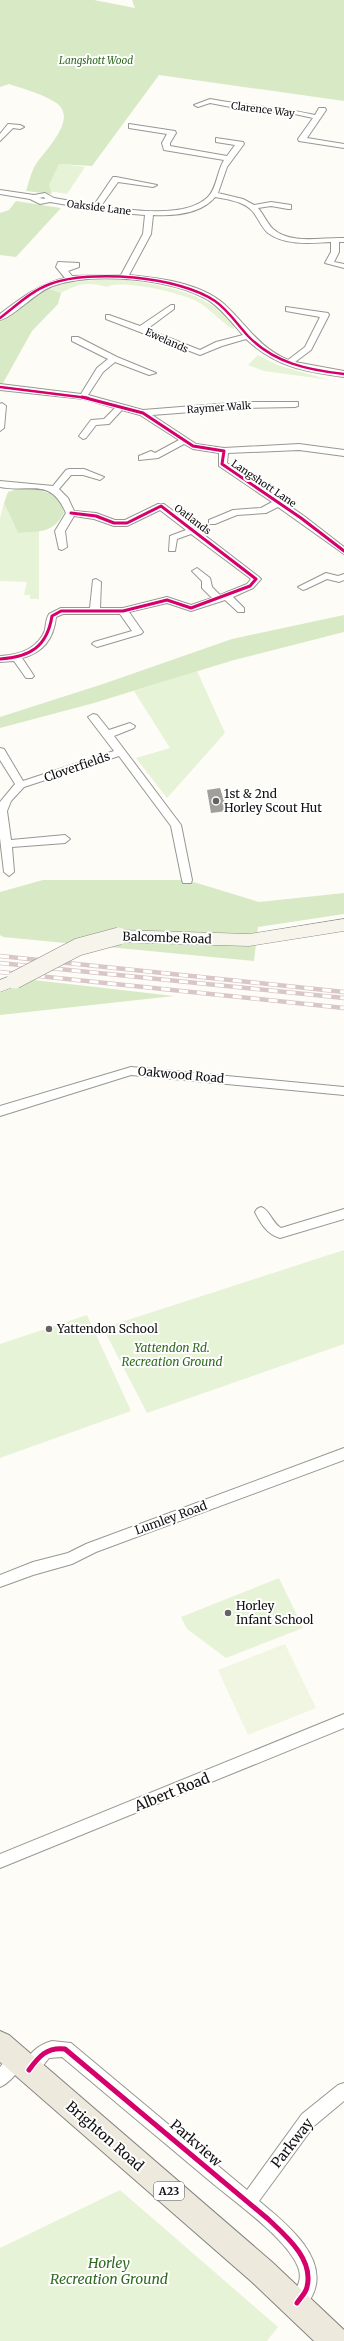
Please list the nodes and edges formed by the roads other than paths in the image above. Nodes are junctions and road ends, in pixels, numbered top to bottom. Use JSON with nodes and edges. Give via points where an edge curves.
{"nodes":[{"id":1,"x":198,"y":105,"type":"dead end"},
{"id":2,"x":322,"y":110,"type":"dead end"},
{"id":3,"x":316,"y":117,"type":"junction"},
{"id":4,"x":141,"y":120,"type":"dead end"},
{"id":5,"x":0,"y":125,"type":"edge"},
{"id":6,"x":10,"y":126,"type":"junction"},
{"id":7,"x":20,"y":127,"type":"dead end"},
{"id":8,"x":0,"y":139,"type":"edge"},
{"id":9,"x":219,"y":140,"type":"dead end"},
{"id":10,"x":344,"y":146,"type":"edge"},
{"id":11,"x":229,"y":159,"type":"junction"},
{"id":12,"x":153,"y":185,"type":"dead end"},
{"id":13,"x":0,"y":192,"type":"edge"},
{"id":14,"x":214,"y":195,"type":"junction"},
{"id":15,"x":96,"y":207,"type":"junction"},
{"id":16,"x":253,"y":207,"type":"junction"},
{"id":17,"x":288,"y":207,"type":"dead end"},
{"id":18,"x":149,"y":212,"type":"junction"},
{"id":19,"x":335,"y":240,"type":"junction"},
{"id":20,"x":344,"y":240,"type":"edge"},
{"id":21,"x":344,"y":266,"type":"edge"},
{"id":22,"x":64,"y":270,"type":"dead end"},
{"id":23,"x":124,"y":277,"type":"junction"},
{"id":24,"x":70,"y":279,"type":"junction"},
{"id":25,"x":171,"y":307,"type":"dead end"},
{"id":26,"x":289,"y":308,"type":"dead end"},
{"id":27,"x":109,"y":317,"type":"dead end"},
{"id":28,"x":0,"y":318,"type":"edge"},
{"id":29,"x":142,"y":328,"type":"junction"},
{"id":30,"x":248,"y":336,"type":"junction"},
{"id":31,"x":75,"y":339,"type":"dead end"},
{"id":32,"x":114,"y":359,"type":"junction"},
{"id":33,"x":288,"y":364,"type":"junction"},
{"id":34,"x":152,"y":373,"type":"dead end"},
{"id":35,"x":344,"y":374,"type":"edge"},
{"id":36,"x":0,"y":387,"type":"edge"},
{"id":37,"x":83,"y":397,"type":"junction"},
{"id":38,"x":295,"y":404,"type":"dead end"},
{"id":39,"x":2,"y":406,"type":"dead end"},
{"id":40,"x":120,"y":407,"type":"junction"},
{"id":41,"x":143,"y":413,"type":"junction"},
{"id":42,"x":1,"y":415,"type":"edge"},
{"id":43,"x":0,"y":428,"type":"edge"},
{"id":44,"x":83,"y":436,"type":"dead end"},
{"id":45,"x":184,"y":441,"type":"junction"},
{"id":46,"x":224,"y":451,"type":"junction"},
{"id":47,"x":344,"y":453,"type":"edge"},
{"id":48,"x":142,"y":458,"type":"dead end"},
{"id":49,"x":100,"y":477,"type":"dead end"},
{"id":50,"x":0,"y":484,"type":"edge"},
{"id":51,"x":54,"y":490,"type":"junction"},
{"id":52,"x":278,"y":503,"type":"junction"},
{"id":53,"x":71,"y":513,"type":"junction"},
{"id":54,"x":212,"y":522,"type":"dead end"},
{"id":55,"x":193,"y":530,"type":"junction"},
{"id":56,"x":62,"y":547,"type":"dead end"},
{"id":57,"x":172,"y":550,"type":"dead end"},
{"id":58,"x":344,"y":551,"type":"edge"},
{"id":59,"x":197,"y":571,"type":"dead end"},
{"id":60,"x":344,"y":577,"type":"edge"},
{"id":61,"x":96,"y":582,"type":"dead end"},
{"id":62,"x":302,"y":587,"type":"dead end"},
{"id":63,"x":223,"y":598,"type":"junction"},
{"id":64,"x":241,"y":610,"type":"dead end"},
{"id":65,"x":95,"y":611,"type":"junction"},
{"id":66,"x":123,"y":611,"type":"junction"},
{"id":67,"x":97,"y":644,"type":"dead end"},
{"id":68,"x":17,"y":658,"type":"junction"},
{"id":69,"x":0,"y":659,"type":"edge"},
{"id":70,"x":30,"y":676,"type":"dead end"},
{"id":71,"x":93,"y":717,"type":"dead end"},
{"id":72,"x":130,"y":726,"type":"dead end"},
{"id":73,"x":106,"y":735,"type":"junction"},
{"id":74,"x":0,"y":751,"type":"edge"},
{"id":75,"x":121,"y":752,"type":"junction"},
{"id":76,"x":20,"y":785,"type":"junction"},
{"id":77,"x":64,"y":839,"type":"dead end"},
{"id":78,"x":6,"y":844,"type":"junction"},
{"id":79,"x":9,"y":872,"type":"dead end"},
{"id":80,"x":187,"y":880,"type":"dead end"},
{"id":81,"x":344,"y":925,"type":"edge"},
{"id":82,"x":0,"y":986,"type":"edge"},
{"id":83,"x":344,"y":1091,"type":"edge"},
{"id":84,"x":0,"y":1111,"type":"edge"},
{"id":85,"x":261,"y":1212,"type":"dead end"},
{"id":86,"x":344,"y":1214,"type":"edge"},
{"id":87,"x":344,"y":1454,"type":"edge"},
{"id":88,"x":0,"y":1581,"type":"edge"},
{"id":89,"x":344,"y":1721,"type":"edge"},
{"id":90,"x":0,"y":1861,"type":"edge"},
{"id":91,"x":12,"y":2063,"type":"edge"},
{"id":92,"x":344,"y":2091,"type":"edge"},
{"id":93,"x":248,"y":2202,"type":"junction"},
{"id":94,"x":297,"y":2303,"type":"junction"},
{"id":95,"x":335,"y":2341,"type":"edge"}],
"edges":[{"from":1,"to":3,"type":"street","name":"Clarence Way","via":[[208,97],[236,106],[290,111]]},
{"from":2,"to":3,"type":"street","name":"Clarence Way"},
{"from":3,"to":10,"type":"street","name":"Clarence Way","via":[[300,142]]},
{"from":4,"to":11,"type":"street","via":[[134,126],[173,131],[166,143],[167,148]]},
{"from":5,"to":6,"type":"street"},
{"from":6,"to":7,"type":"street"},
{"from":6,"to":8,"type":"street"},
{"from":9,"to":11,"type":"street","via":[[240,144]]},
{"from":11,"to":14,"type":"street"},
{"from":12,"to":15,"type":"street","via":[[116,179]]},
{"from":13,"to":15,"type":"street","name":"Oakside Lane","via":[[34,197],[40,202],[50,200]]},
{"from":14,"to":16,"type":"street","via":[[238,200]]},
{"from":14,"to":18,"type":"street","name":"Oakside Lane","via":[[198,207],[177,212]]},
{"from":15,"to":18,"type":"street","name":"Oakside Lane"},
{"from":16,"to":17,"type":"street","via":[[271,204]]},
{"from":16,"to":19,"type":"street","via":[[268,230],[278,236],[292,240]]},
{"from":18,"to":23,"type":"street","via":[[147,234]]},
{"from":19,"to":20,"type":"street"},
{"from":19,"to":21,"type":"street","via":[[335,252],[329,263]]},
{"from":22,"to":24,"type":"street"},
{"from":23,"to":24,"type":"street"},
{"from":23,"to":30,"type":"street","via":[[171,285],[209,298],[231,313]]},
{"from":24,"to":28,"type":"street","via":[[35,291]]},
{"from":25,"to":29,"type":"street"},
{"from":26,"to":33,"type":"street","via":[[325,315],[308,348]]},
{"from":27,"to":29,"type":"street","name":"Ewelands"},
{"from":29,"to":30,"type":"street","name":"Ewelands","via":[[200,353],[219,344]]},
{"from":30,"to":33,"type":"street","via":[[265,351]]},
{"from":31,"to":32,"type":"street"},
{"from":32,"to":34,"type":"street"},
{"from":32,"to":37,"type":"street","via":[[100,370]]},
{"from":33,"to":35,"type":"street"},
{"from":36,"to":37,"type":"street","name":"Langshott Lane"},
{"from":37,"to":40,"type":"street","name":"Langshott Lane"},
{"from":38,"to":41,"type":"street","name":"Raymer Walk","via":[[244,405]]},
{"from":39,"to":42,"type":"street"},
{"from":40,"to":41,"type":"street","name":"Langshott Lane"},
{"from":40,"to":44,"type":"street","via":[[106,422],[94,422]]},
{"from":41,"to":45,"type":"street","name":"Langshott Lane"},
{"from":42,"to":43,"type":"street"},
{"from":45,"to":46,"type":"street","name":"Langshott Lane","via":[[193,446]]},
{"from":45,"to":48,"type":"street","via":[[155,456],[152,454]]},
{"from":46,"to":47,"type":"street","via":[[283,446],[314,447]]},
{"from":46,"to":52,"type":"street","name":"Langshott Lane","via":[[222,464]]},
{"from":49,"to":51,"type":"street","via":[[84,472],[69,472]]},
{"from":50,"to":51,"type":"street","via":[[32,485]]},
{"from":51,"to":53,"type":"street","via":[[64,495]]},
{"from":52,"to":54,"type":"street","via":[[262,511],[236,512]]},
{"from":52,"to":58,"type":"street","name":"Langshott Lane"},
{"from":53,"to":55,"type":"street","name":"Oatlands","via":[[96,516],[114,523],[127,523],[161,506]]},
{"from":53,"to":56,"type":"street","via":[[60,531]]},
{"from":55,"to":57,"type":"street","via":[[173,538]]},
{"from":55,"to":63,"type":"street","name":"Oatlands","via":[[256,579],[254,583]]},
{"from":59,"to":63,"type":"street","via":[[207,580],[207,588]]},
{"from":60,"to":62,"type":"street","via":[[340,579],[326,576]]},
{"from":61,"to":65,"type":"street"},
{"from":63,"to":64,"type":"street"},
{"from":63,"to":66,"type":"street","via":[[191,608],[167,600]]},
{"from":65,"to":66,"type":"street"},
{"from":65,"to":68,"type":"street","via":[[54,613],[44,642]]},
{"from":66,"to":67,"type":"street","via":[[138,632]]},
{"from":68,"to":69,"type":"street"},
{"from":68,"to":70,"type":"street"},
{"from":71,"to":73,"type":"street"},
{"from":72,"to":73,"type":"street"},
{"from":73,"to":75,"type":"street"},
{"from":74,"to":76,"type":"street"},
{"from":75,"to":76,"type":"street","name":"Cloverfields"},
{"from":75,"to":80,"type":"street","name":"Cloverfields","via":[[176,825]]},
{"from":76,"to":78,"type":"street","via":[[6,800],[2,811]]},
{"from":77,"to":78,"type":"street"},
{"from":78,"to":79,"type":"street"},
{"from":81,"to":82,"type":"main road","name":"Balcombe Road","bridge":true,"via":[[249,940],[119,936],[78,947]]},
{"from":83,"to":84,"type":"street","name":"Oakwood Road","via":[[131,1071]]},
{"from":85,"to":86,"type":"street","via":[[271,1228],[280,1234]]},
{"from":87,"to":88,"type":"street","name":"Lumley Road","via":[[91,1548],[80,1556],[50,1566],[38,1567]]},
{"from":89,"to":90,"type":"street","name":"Albert Road"},
{"from":91,"to":93,"type":"street","name":"Parkview","via":[[54,2047],[65,2049]]},
{"from":91,"to":94,"type":"main road","name":"Brighton Road","number":"A23"},
{"from":92,"to":93,"type":"street","name":"Parkway","via":[[308,2120]]},
{"from":93,"to":94,"type":"street","name":"Parkview","via":[[307,2262],[307,2288]]},
{"from":94,"to":95,"type":"main road","name":"Brighton Road","number":"A23"}]}
